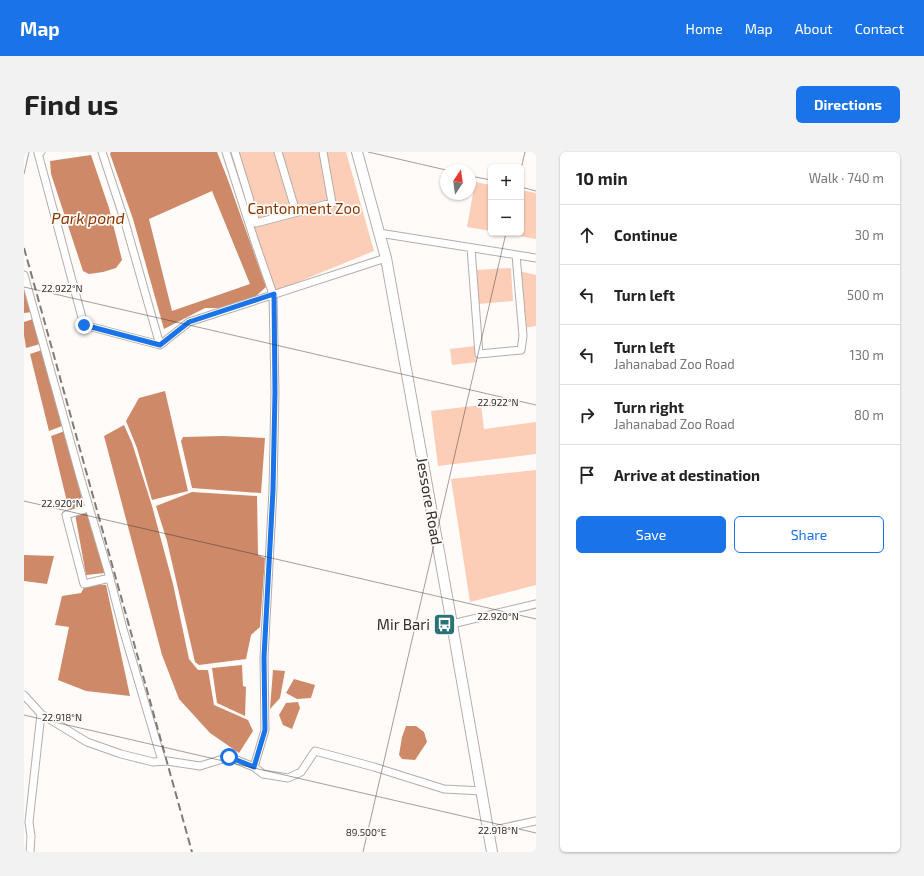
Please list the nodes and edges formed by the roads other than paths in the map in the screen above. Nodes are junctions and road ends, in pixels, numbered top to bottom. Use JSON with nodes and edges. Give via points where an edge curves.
{"nodes":[{"id":1,"x":41,"y":152,"type":"edge"},
{"id":2,"x":102,"y":152,"type":"edge"},
{"id":3,"x":226,"y":152,"type":"edge"},
{"id":4,"x":235,"y":152,"type":"edge"},
{"id":5,"x":278,"y":152,"type":"edge"},
{"id":6,"x":323,"y":152,"type":"edge"},
{"id":7,"x":357,"y":152,"type":"edge"},
{"id":8,"x":296,"y":212,"type":"junction"},
{"id":9,"x":379,"y":233,"type":"junction"},
{"id":10,"x":470,"y":248,"type":"junction"},
{"id":11,"x":516,"y":255,"type":"junction"},
{"id":12,"x":386,"y":258,"type":"junction"},
{"id":13,"x":536,"y":258,"type":"edge"},
{"id":14,"x":24,"y":275,"type":"edge"},
{"id":15,"x":274,"y":294,"type":"junction"},
{"id":16,"x":160,"y":345,"type":"junction"},
{"id":17,"x":89,"y":508,"type":"junction"},
{"id":18,"x":110,"y":578,"type":"junction"},
{"id":19,"x":536,"y":604,"type":"edge"},
{"id":20,"x":452,"y":624,"type":"junction"},
{"id":21,"x":24,"y":695,"type":"edge"},
{"id":22,"x":41,"y":714,"type":"junction"},
{"id":23,"x":162,"y":761,"type":"junction"},
{"id":24,"x":254,"y":767,"type":"junction"},
{"id":25,"x":482,"y":791,"type":"junction"},
{"id":26,"x":536,"y":821,"type":"edge"},
{"id":27,"x":489,"y":832,"type":"junction"},
{"id":28,"x":30,"y":852,"type":"edge"},
{"id":29,"x":492,"y":852,"type":"edge"}],
"edges":[{"from":1,"to":16,"type":"street","via":[[38,153],[84,325]]},
{"from":2,"to":16,"type":"street"},
{"from":3,"to":15,"type":"street"},
{"from":4,"to":8,"type":"street","via":[[256,223]]},
{"from":5,"to":8,"type":"street"},
{"from":6,"to":8,"type":"street","via":[[332,204]]},
{"from":7,"to":9,"type":"highway","name":"Jessore Road"},
{"from":9,"to":10,"type":"street"},
{"from":9,"to":12,"type":"highway","name":"Jessore Road"},
{"from":10,"to":11,"type":"street"},
{"from":10,"to":11,"type":"street","via":[[479,354],[522,350],[524,336]]},
{"from":11,"to":13,"type":"street"},
{"from":12,"to":15,"type":"street"},
{"from":12,"to":20,"type":"highway","name":"Jessore Road"},
{"from":14,"to":17,"type":"street"},
{"from":15,"to":16,"type":"street","via":[[189,322]]},
{"from":15,"to":24,"type":"street","via":[[273,490],[264,657],[265,730]]},
{"from":17,"to":18,"type":"street"},
{"from":17,"to":18,"type":"street","via":[[66,515],[84,584]]},
{"from":18,"to":23,"type":"street"},
{"from":19,"to":20,"type":"street"},
{"from":20,"to":25,"type":"highway","name":"Jessore Road"},
{"from":21,"to":22,"type":"street"},
{"from":22,"to":23,"type":"street","via":[[87,742],[121,754],[153,762]]},
{"from":22,"to":28,"type":"street","via":[[29,822]]},
{"from":23,"to":24,"type":"street","via":[[200,766],[229,757]]},
{"from":24,"to":25,"type":"street","via":[[263,774],[288,778],[301,772],[315,750],[444,790]]},
{"from":25,"to":27,"type":"highway","name":"Jessore Road"},
{"from":26,"to":27,"type":"street"},
{"from":27,"to":29,"type":"highway","name":"Jessore Road"}]}
